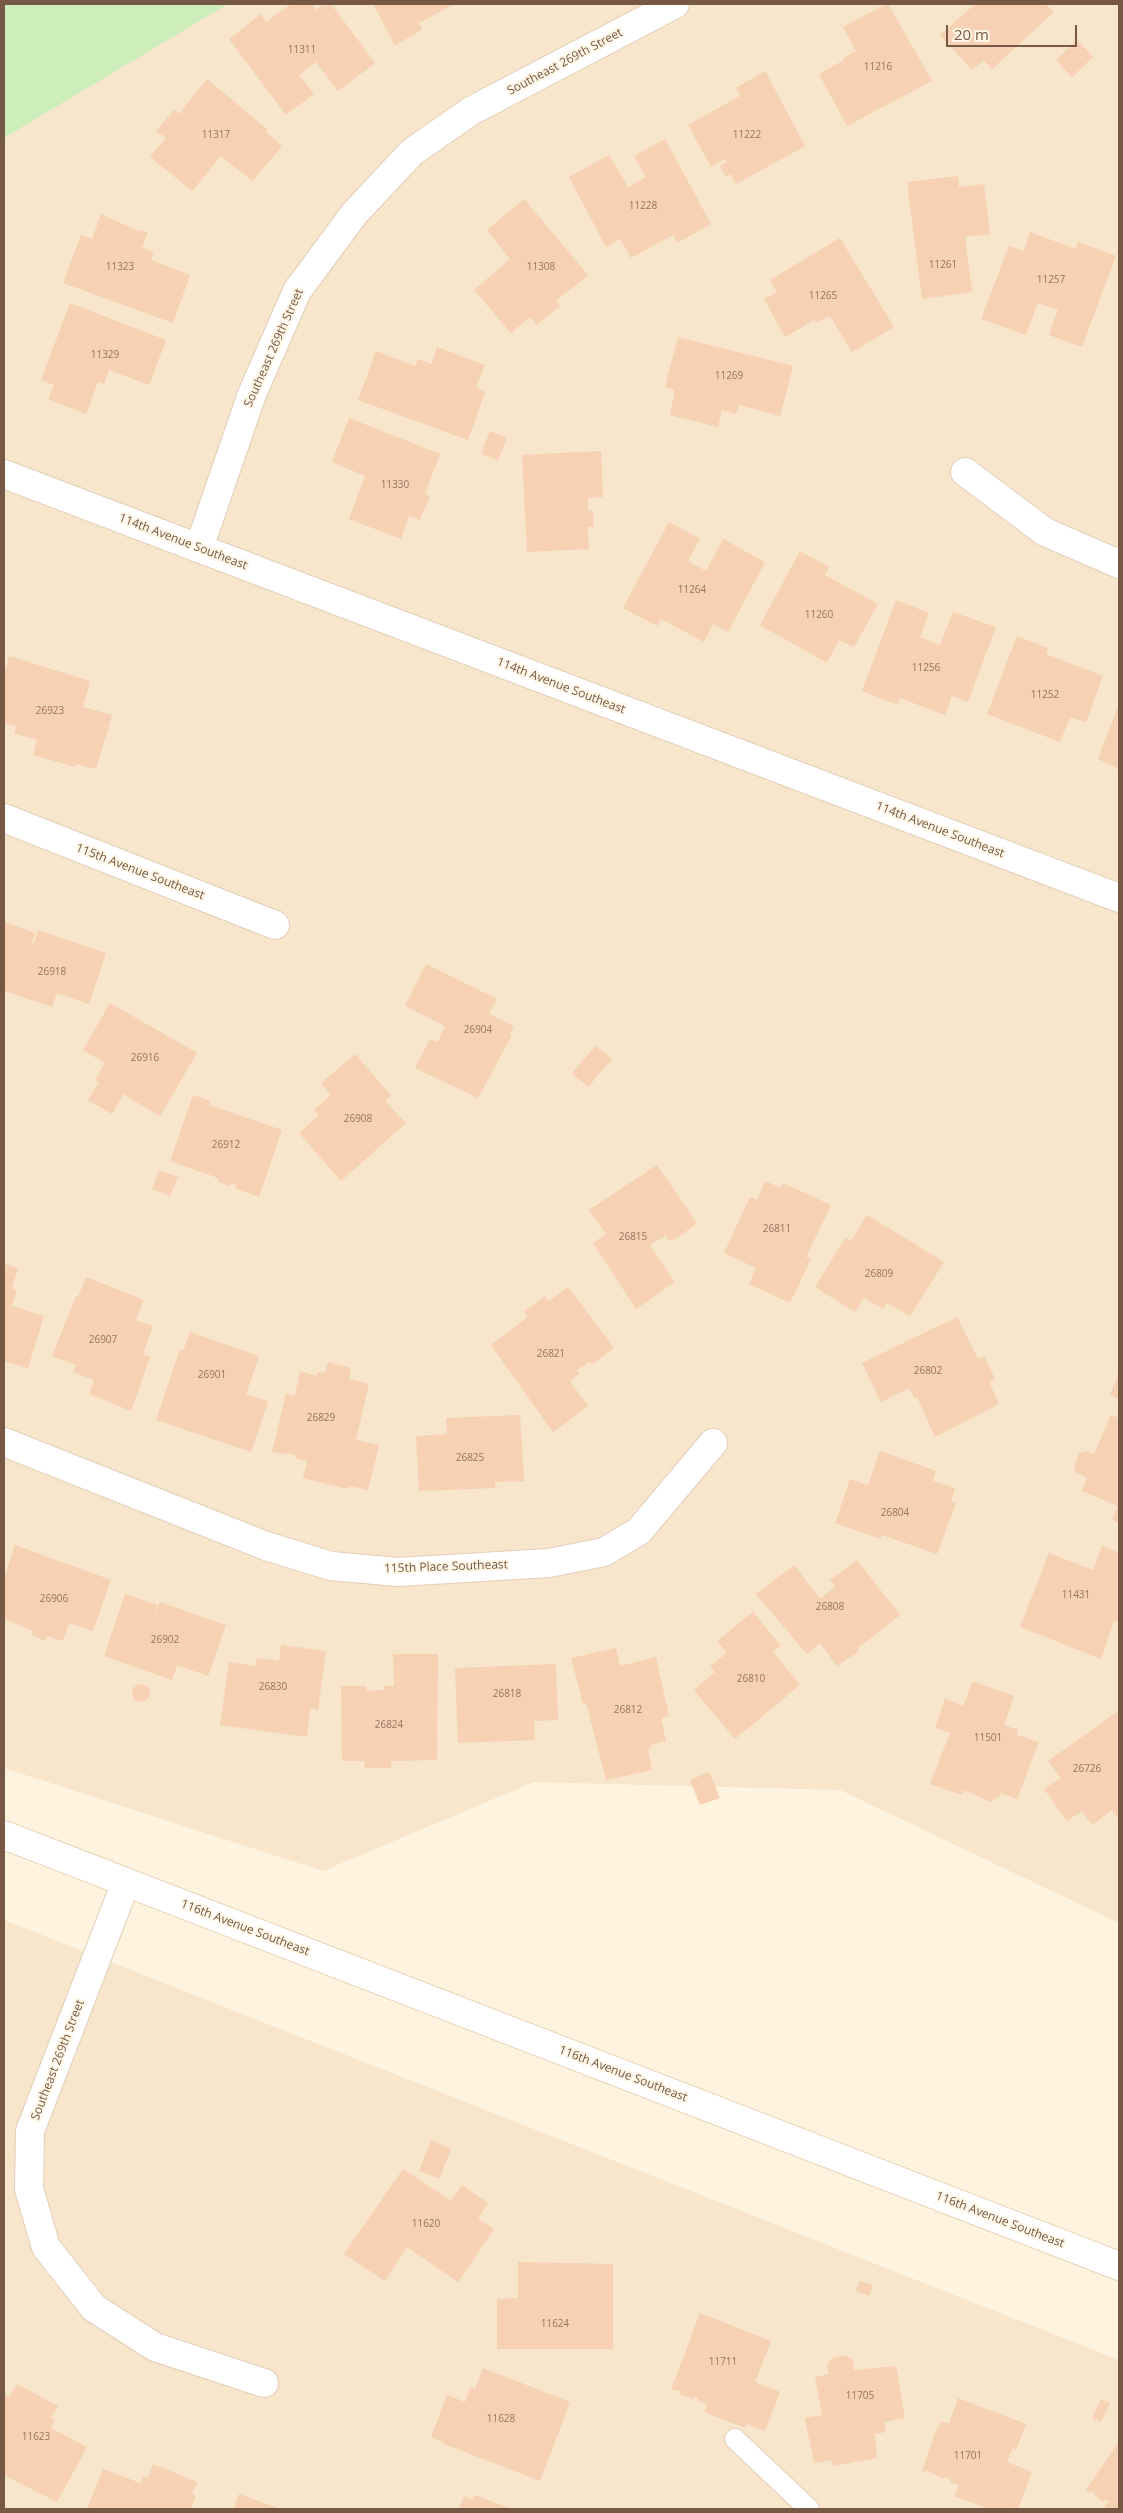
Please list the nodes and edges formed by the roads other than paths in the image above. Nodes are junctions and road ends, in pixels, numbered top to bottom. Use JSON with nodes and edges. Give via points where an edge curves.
{"nodes":[{"id":1,"x":675,"y":4,"type":"edge"},
{"id":2,"x":965,"y":472,"type":"dead end"},
{"id":3,"x":4,"y":474,"type":"edge"},
{"id":4,"x":198,"y":548,"type":"junction"},
{"id":5,"x":1119,"y":564,"type":"edge"},
{"id":6,"x":4,"y":818,"type":"edge"},
{"id":7,"x":1119,"y":898,"type":"edge"},
{"id":8,"x":275,"y":925,"type":"dead end"},
{"id":9,"x":4,"y":1442,"type":"edge"},
{"id":10,"x":713,"y":1443,"type":"dead end"},
{"id":11,"x":4,"y":1835,"type":"edge"},
{"id":12,"x":126,"y":1882,"type":"junction"},
{"id":13,"x":1119,"y":2266,"type":"edge"},
{"id":14,"x":264,"y":2383,"type":"dead end"},
{"id":15,"x":735,"y":2438,"type":"dead end"},
{"id":16,"x":810,"y":2509,"type":"edge"}],
"edges":[{"from":1,"to":4,"type":"street","name":"Southeast 269th Street","via":[[471,112],[412,152],[354,214],[297,291],[252,394]]},
{"from":2,"to":5,"type":"street","via":[[1046,532]]},
{"from":3,"to":4,"type":"street","name":"114th Avenue Southeast"},
{"from":4,"to":7,"type":"street","name":"114th Avenue Southeast"},
{"from":6,"to":8,"type":"street","name":"115th Avenue Southeast"},
{"from":9,"to":10,"type":"street","name":"115th Place Southeast","via":[[266,1546],[331,1566],[398,1572],[549,1563],[604,1552],[639,1532]]},
{"from":11,"to":12,"type":"street","name":"116th Avenue Southeast"},
{"from":12,"to":13,"type":"street","name":"116th Avenue Southeast"},
{"from":12,"to":14,"type":"street","name":"Southeast 269th Street","via":[[30,2131],[29,2189],[46,2247],[94,2308],[155,2348]]},
{"from":15,"to":16,"type":"lane"}]}
